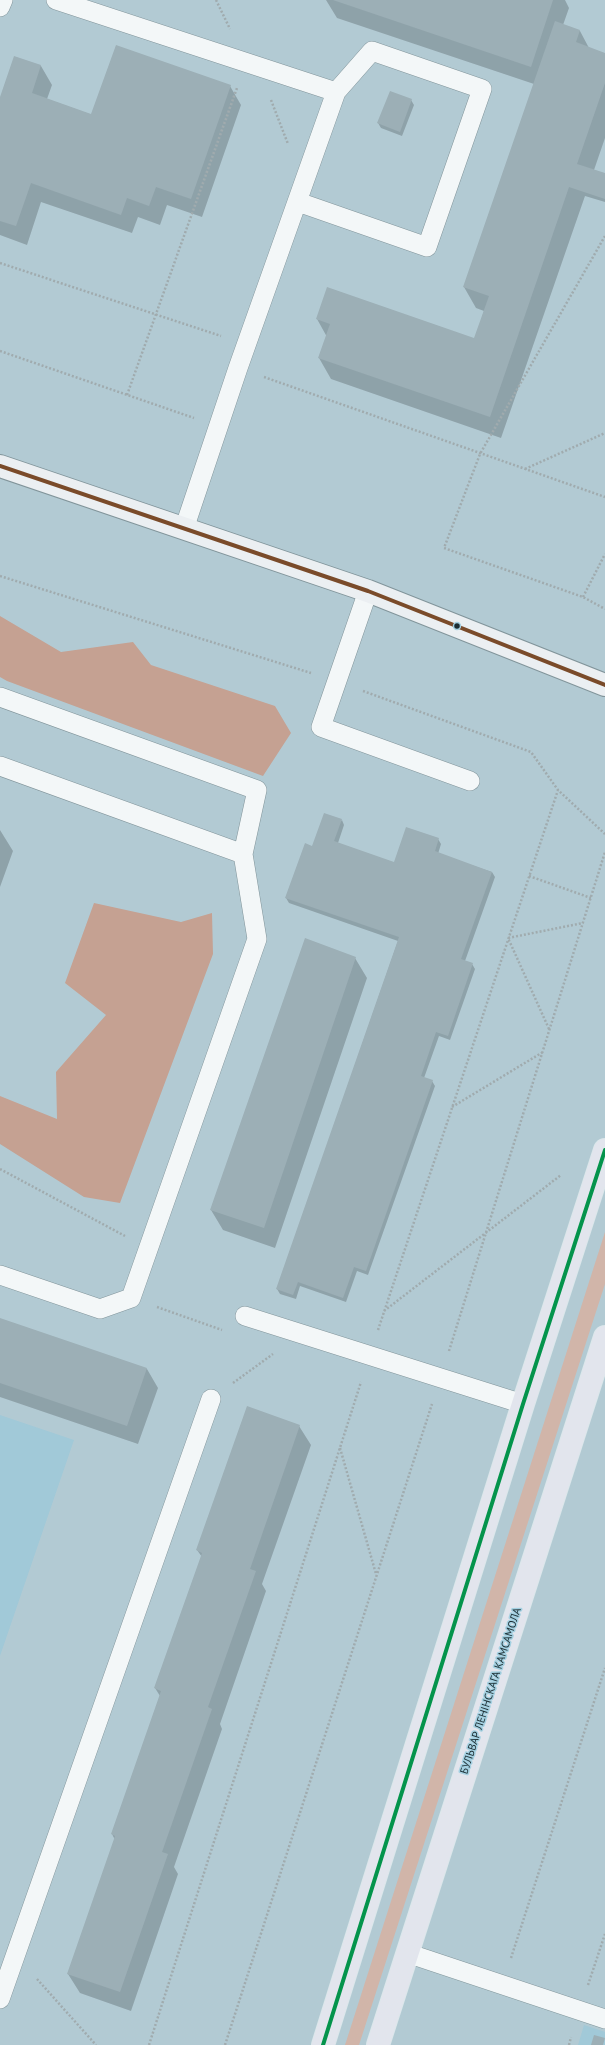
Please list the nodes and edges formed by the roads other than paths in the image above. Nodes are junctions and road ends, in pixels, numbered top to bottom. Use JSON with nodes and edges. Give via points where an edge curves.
{"nodes":[{"id":1,"x":3,"y":0,"type":"edge"},
{"id":2,"x":56,"y":0,"type":"edge"},
{"id":3,"x":0,"y":7,"type":"edge"},
{"id":4,"x":336,"y":92,"type":"junction"},
{"id":5,"x":300,"y":195,"type":"junction"},
{"id":6,"x":0,"y":466,"type":"edge"},
{"id":7,"x":184,"y":528,"type":"junction"},
{"id":8,"x":368,"y":591,"type":"junction"},
{"id":9,"x":605,"y":685,"type":"edge"},
{"id":10,"x":0,"y":697,"type":"edge"},
{"id":11,"x":0,"y":766,"type":"edge"},
{"id":12,"x":470,"y":781,"type":"dead end"},
{"id":13,"x":243,"y":854,"type":"junction"},
{"id":14,"x":605,"y":1150,"type":"edge"},
{"id":15,"x":0,"y":1275,"type":"edge"},
{"id":16,"x":245,"y":1316,"type":"dead end"},
{"id":17,"x":605,"y":1336,"type":"edge"},
{"id":18,"x":211,"y":1399,"type":"road end"},
{"id":19,"x":523,"y":1404,"type":"junction"},
{"id":20,"x":407,"y":1953,"type":"junction"},
{"id":21,"x":0,"y":1999,"type":"edge"},
{"id":22,"x":605,"y":2019,"type":"edge"},
{"id":23,"x":323,"y":2045,"type":"edge"},
{"id":24,"x":378,"y":2045,"type":"edge"}],
"edges":[{"from":1,"to":3,"type":"lane"},
{"from":2,"to":4,"type":"lane"},
{"from":4,"to":5,"type":"lane"},
{"from":4,"to":5,"type":"lane","via":[[372,51],[482,89],[427,247]]},
{"from":5,"to":7,"type":"lane"},
{"from":6,"to":7,"type":"main road"},
{"from":7,"to":8,"type":"main road"},
{"from":8,"to":9,"type":"main road"},
{"from":8,"to":12,"type":"lane","via":[[321,727]]},
{"from":10,"to":13,"type":"lane","via":[[257,790]]},
{"from":11,"to":13,"type":"lane"},
{"from":13,"to":15,"type":"lane","via":[[257,939],[131,1298],[100,1309]]},
{"from":14,"to":19,"type":"main road"},
{"from":16,"to":19,"type":"lane"},
{"from":17,"to":20,"type":"main road","name":"БУЛЬВАР ЛЕНІНСКАГА КАМСАМОЛА"},
{"from":18,"to":21,"type":"lane"},
{"from":19,"to":23,"type":"main road"},
{"from":20,"to":22,"type":"lane"},
{"from":20,"to":24,"type":"main road","name":"БУЛЬВАР ЛЕНІНСКАГА КАМСАМОЛА"}]}
